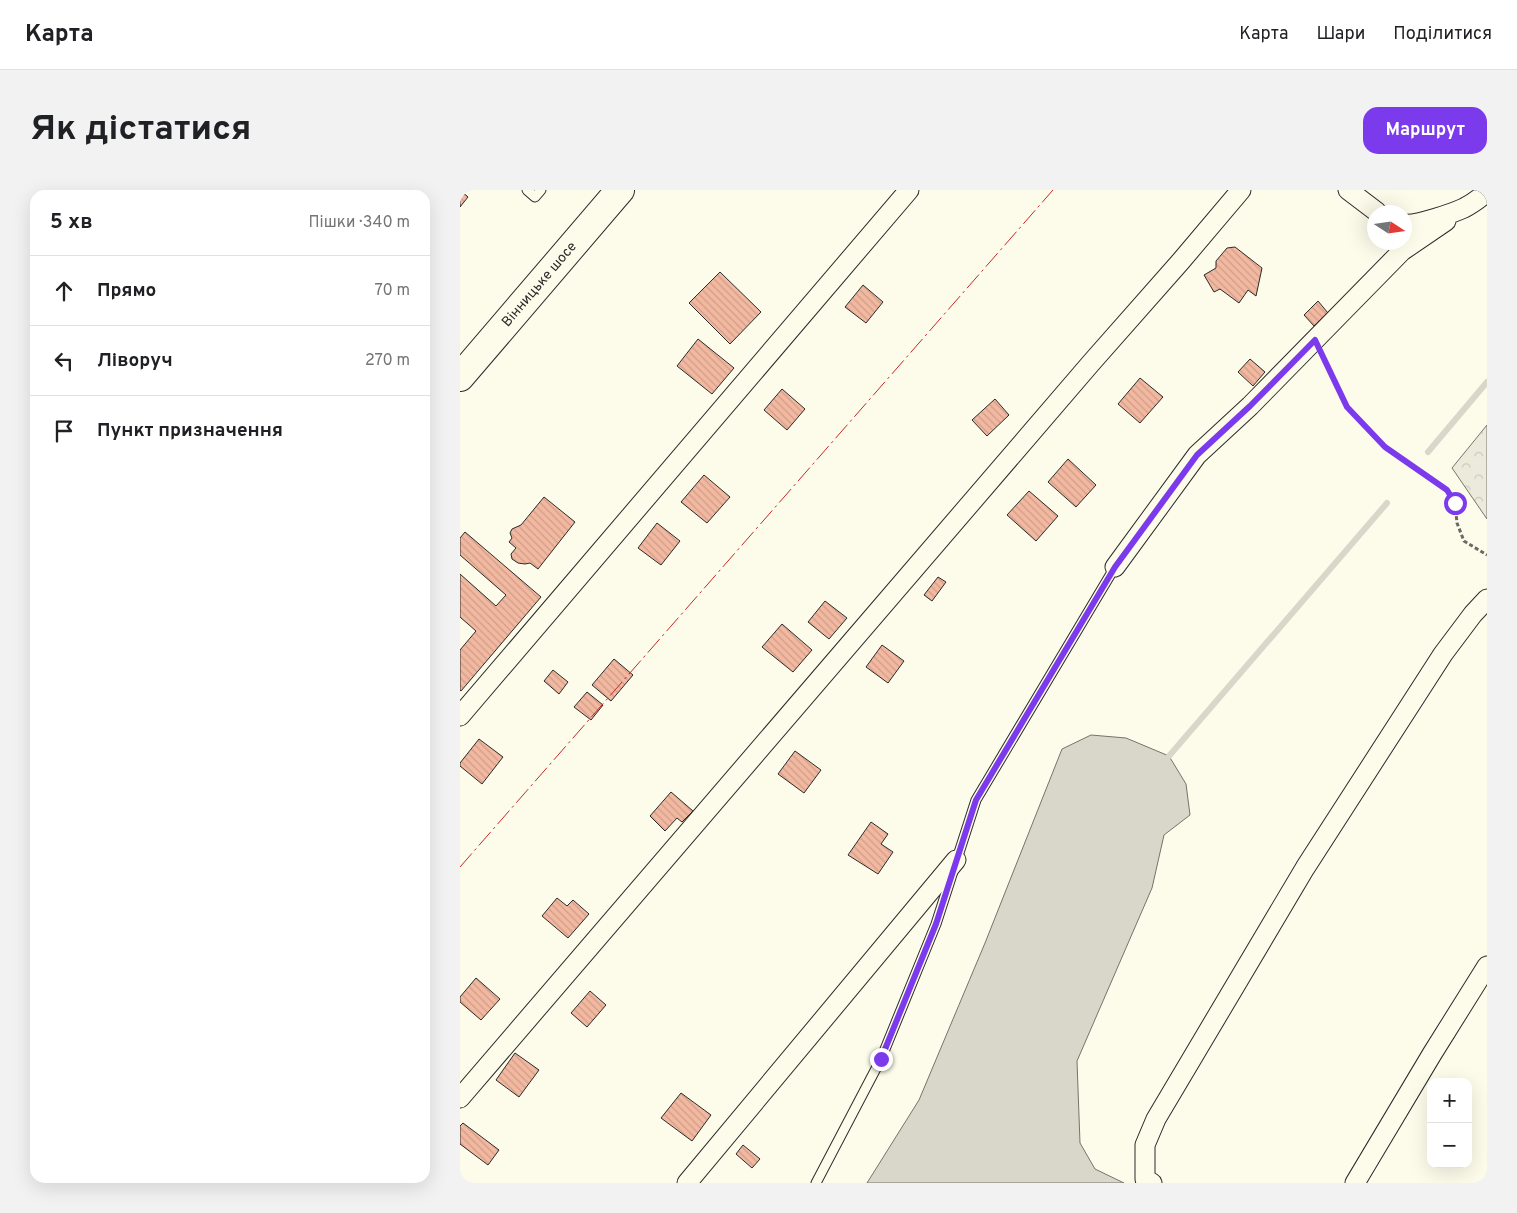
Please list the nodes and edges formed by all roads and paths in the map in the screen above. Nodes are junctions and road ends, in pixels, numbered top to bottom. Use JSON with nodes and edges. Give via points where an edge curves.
{"nodes":[{"id":1,"x":527,"y":190,"type":"edge"},
{"id":2,"x":541,"y":190,"type":"edge"},
{"id":3,"x":620,"y":190,"type":"edge"},
{"id":4,"x":909,"y":190,"type":"edge"},
{"id":5,"x":1241,"y":190,"type":"edge"},
{"id":6,"x":1348,"y":190,"type":"edge"},
{"id":7,"x":1487,"y":192,"type":"edge"},
{"id":8,"x":1367,"y":205,"type":"edge"},
{"id":9,"x":1466,"y":208,"type":"junction"},
{"id":10,"x":1412,"y":230,"type":"edge"},
{"id":11,"x":1412,"y":232,"type":"edge"},
{"id":12,"x":1392,"y":250,"type":"edge"},
{"id":13,"x":1315,"y":340,"type":"junction"},
{"id":14,"x":460,"y":377,"type":"edge"},
{"id":15,"x":1487,"y":555,"type":"edge"},
{"id":16,"x":1115,"y":567,"type":"joint"},
{"id":17,"x":1487,"y":599,"type":"edge"},
{"id":18,"x":460,"y":716,"type":"edge"},
{"id":19,"x":956,"y":860,"type":"junction"},
{"id":20,"x":1487,"y":966,"type":"edge"},
{"id":21,"x":460,"y":1098,"type":"edge"},
{"id":22,"x":687,"y":1183,"type":"edge"},
{"id":23,"x":816,"y":1183,"type":"edge"},
{"id":24,"x":1152,"y":1183,"type":"edge"},
{"id":25,"x":1355,"y":1183,"type":"edge"}],
"edges":[{"from":1,"to":2,"type":"lane","via":[[534,197]]},
{"from":3,"to":14,"type":"main road","name":"Вінницьке шосе"},
{"from":4,"to":18,"type":"street"},
{"from":5,"to":21,"type":"street"},
{"from":6,"to":8,"type":"street"},
{"from":7,"to":9,"type":"street"},
{"from":9,"to":10,"type":"street","via":[[1422,222]]},
{"from":9,"to":11,"type":"street"},
{"from":12,"to":13,"type":"street"},
{"from":13,"to":15,"type":"path","via":[[1347,407],[1385,447],[1447,490],[1455,503],[1457,523],[1464,541]]},
{"from":13,"to":16,"type":"street","via":[[1197,455]]},
{"from":16,"to":19,"type":"lane","via":[[976,800]]},
{"from":17,"to":24,"type":"street","via":[[1443,654],[1305,868],[1156,1119],[1145,1145],[1145,1179]]},
{"from":19,"to":22,"type":"street"},
{"from":19,"to":23,"type":"lane","via":[[936,924],[881,1059]]},
{"from":20,"to":25,"type":"street"}]}
